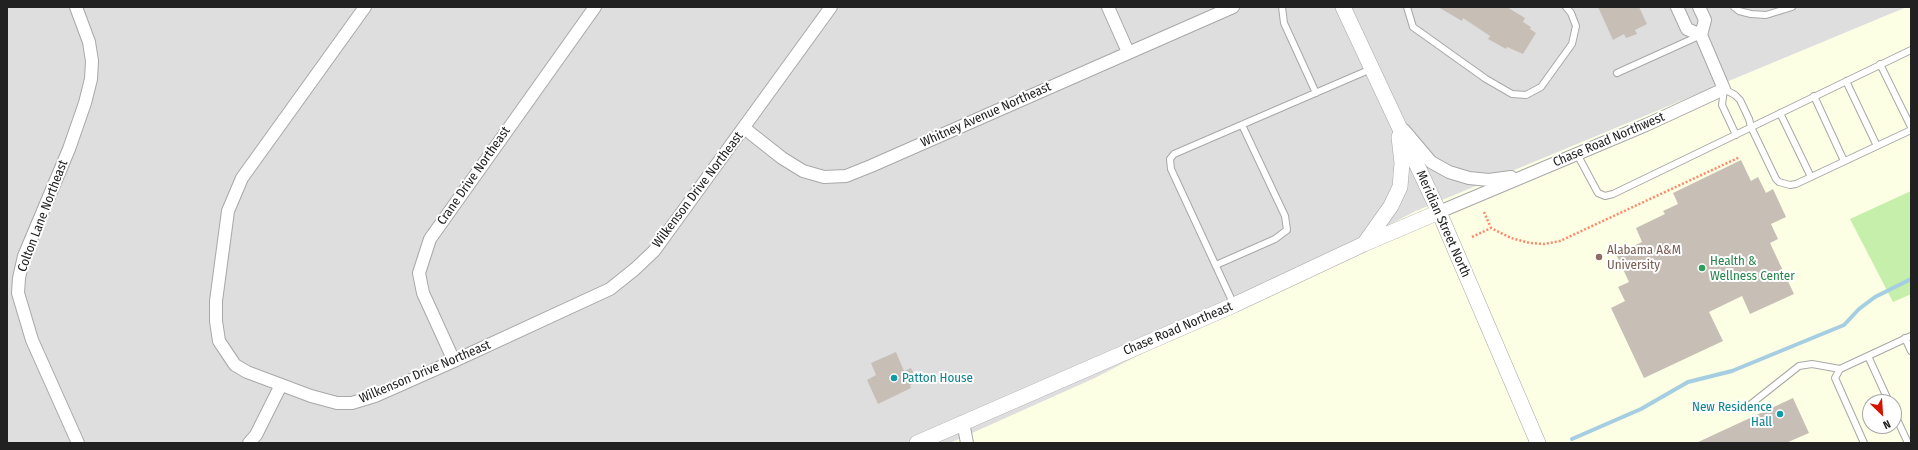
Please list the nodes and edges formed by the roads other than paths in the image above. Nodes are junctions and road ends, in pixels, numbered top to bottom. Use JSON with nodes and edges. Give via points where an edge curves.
{"nodes":[{"id":1,"x":76,"y":7,"type":"edge"},
{"id":2,"x":365,"y":7,"type":"edge"},
{"id":3,"x":595,"y":7,"type":"edge"},
{"id":4,"x":831,"y":7,"type":"edge"},
{"id":5,"x":1108,"y":7,"type":"edge"},
{"id":6,"x":1233,"y":7,"type":"edge"},
{"id":7,"x":1282,"y":7,"type":"edge"},
{"id":8,"x":1343,"y":7,"type":"edge"},
{"id":9,"x":1407,"y":7,"type":"edge"},
{"id":10,"x":1566,"y":7,"type":"edge"},
{"id":11,"x":1677,"y":7,"type":"edge"},
{"id":12,"x":1699,"y":7,"type":"edge"},
{"id":13,"x":1734,"y":7,"type":"edge"},
{"id":14,"x":1792,"y":7,"type":"edge"},
{"id":15,"x":1701,"y":35,"type":"junction"},
{"id":16,"x":1911,"y":50,"type":"edge"},
{"id":17,"x":1128,"y":52,"type":"junction"},
{"id":18,"x":1880,"y":64,"type":"junction"},
{"id":19,"x":1373,"y":68,"type":"junction"},
{"id":20,"x":1617,"y":73,"type":"dead end"},
{"id":21,"x":1846,"y":80,"type":"junction"},
{"id":22,"x":1724,"y":89,"type":"junction"},
{"id":23,"x":1316,"y":93,"type":"junction"},
{"id":24,"x":1814,"y":96,"type":"junction"},
{"id":25,"x":1780,"y":113,"type":"junction"},
{"id":26,"x":1397,"y":122,"type":"junction"},
{"id":27,"x":1242,"y":125,"type":"junction"},
{"id":28,"x":1751,"y":127,"type":"junction"},
{"id":29,"x":744,"y":128,"type":"junction"},
{"id":30,"x":1911,"y":128,"type":"edge"},
{"id":31,"x":1736,"y":135,"type":"junction"},
{"id":32,"x":1877,"y":146,"type":"junction"},
{"id":33,"x":1577,"y":154,"type":"junction"},
{"id":34,"x":1844,"y":161,"type":"junction"},
{"id":35,"x":1524,"y":176,"type":"junction"},
{"id":36,"x":1811,"y":177,"type":"junction"},
{"id":37,"x":1439,"y":212,"type":"junction"},
{"id":38,"x":1364,"y":244,"type":"junction"},
{"id":39,"x":1216,"y":265,"type":"junction"},
{"id":40,"x":1234,"y":305,"type":"junction"},
{"id":41,"x":1908,"y":337,"type":"edge"},
{"id":42,"x":1911,"y":351,"type":"edge"},
{"id":43,"x":1868,"y":356,"type":"junction"},
{"id":44,"x":454,"y":361,"type":"junction"},
{"id":45,"x":1840,"y":369,"type":"junction"},
{"id":46,"x":281,"y":385,"type":"junction"},
{"id":47,"x":1885,"y":394,"type":"edge"},
{"id":48,"x":1751,"y":404,"type":"dead end"},
{"id":49,"x":963,"y":422,"type":"junction"},
{"id":50,"x":1902,"y":430,"type":"edge"},
{"id":51,"x":78,"y":443,"type":"edge"},
{"id":52,"x":249,"y":443,"type":"edge"},
{"id":53,"x":917,"y":443,"type":"edge"},
{"id":54,"x":967,"y":443,"type":"edge"},
{"id":55,"x":1538,"y":443,"type":"edge"},
{"id":56,"x":1864,"y":443,"type":"edge"},
{"id":57,"x":1908,"y":443,"type":"edge"}],
"edges":[{"from":1,"to":51,"type":"street","name":"Colton Lane Northeast","via":[[90,42],[91,79],[69,149],[24,256],[18,293],[32,340]]},
{"from":2,"to":46,"type":"street","name":"Wilkenson Drive Northeast","via":[[242,178],[228,211],[216,301],[219,341],[235,365]]},
{"from":3,"to":44,"type":"street","name":"Crane Drive Northeast","via":[[430,238],[419,274],[423,293]]},
{"from":4,"to":29,"type":"street","name":"Wilkenson Drive Northeast"},
{"from":5,"to":17,"type":"street"},
{"from":6,"to":17,"type":"street","name":"Whitney Avenue Northeast"},
{"from":7,"to":23,"type":"lane","via":[[1284,23]]},
{"from":8,"to":19,"type":"street","name":"Meridian Street North"},
{"from":9,"to":10,"type":"lane","via":[[1413,27],[1486,79],[1512,94],[1526,95],[1541,87],[1572,44],[1576,26],[1572,13]]},
{"from":11,"to":15,"type":"street","via":[[1687,29]]},
{"from":12,"to":15,"type":"street","via":[[1705,20]]},
{"from":13,"to":14,"type":"lane","via":[[1751,14],[1766,15]]},
{"from":15,"to":20,"type":"lane"},
{"from":15,"to":22,"type":"street"},
{"from":16,"to":18,"type":"lane"},
{"from":17,"to":29,"type":"street","name":"Whitney Avenue Northeast","via":[[846,176],[824,177],[803,171]]},
{"from":18,"to":21,"type":"lane"},
{"from":18,"to":30,"type":"lane"},
{"from":19,"to":23,"type":"lane"},
{"from":19,"to":26,"type":"street","name":"Meridian Street North"},
{"from":21,"to":24,"type":"lane"},
{"from":21,"to":32,"type":"lane"},
{"from":22,"to":28,"type":"lane","via":[[1740,100]]},
{"from":22,"to":31,"type":"lane","via":[[1722,105]]},
{"from":22,"to":33,"type":"street","name":"Chase Road Northwest"},
{"from":23,"to":27,"type":"lane"},
{"from":24,"to":25,"type":"lane"},
{"from":24,"to":34,"type":"lane"},
{"from":25,"to":28,"type":"lane"},
{"from":25,"to":36,"type":"lane"},
{"from":26,"to":35,"type":"street","via":[[1432,162],[1450,172],[1469,178],[1489,180]]},
{"from":26,"to":37,"type":"street","name":"Meridian Street North"},
{"from":26,"to":38,"type":"street","via":[[1402,163],[1400,187],[1392,206]]},
{"from":27,"to":39,"type":"lane","via":[[1285,216],[1287,230],[1276,239]]},
{"from":27,"to":39,"type":"lane","via":[[1174,154],[1170,159],[1171,169]]},
{"from":28,"to":31,"type":"lane"},
{"from":28,"to":36,"type":"lane","via":[[1779,182],[1790,185]]},
{"from":29,"to":44,"type":"street","name":"Wilkenson Drive Northeast","via":[[654,251],[635,269],[610,289]]},
{"from":30,"to":32,"type":"lane"},
{"from":31,"to":33,"type":"lane","via":[[1623,190],[1605,196],[1598,194],[1593,187]]},
{"from":32,"to":34,"type":"lane"},
{"from":33,"to":35,"type":"street","name":"Chase Road Northwest"},
{"from":34,"to":36,"type":"lane"},
{"from":35,"to":37,"type":"street","name":"Chase Road Northwest"},
{"from":37,"to":38,"type":"street","name":"Chase Road Northeast"},
{"from":37,"to":55,"type":"street","name":"Meridian Street North"},
{"from":38,"to":40,"type":"street","name":"Chase Road Northeast"},
{"from":39,"to":40,"type":"lane"},
{"from":40,"to":49,"type":"street","name":"Chase Road Northeast"},
{"from":41,"to":42,"type":"lane"},
{"from":41,"to":43,"type":"lane"},
{"from":43,"to":45,"type":"lane"},
{"from":43,"to":47,"type":"lane"},
{"from":44,"to":46,"type":"street","name":"Wilkenson Drive Northeast","via":[[375,396],[352,403],[337,403]]},
{"from":45,"to":48,"type":"lane","via":[[1812,364],[1799,366]]},
{"from":45,"to":56,"type":"lane","via":[[1835,378]]},
{"from":46,"to":52,"type":"street","via":[[256,436]]},
{"from":49,"to":53,"type":"street","name":"Chase Road Northeast"},
{"from":49,"to":54,"type":"street"},
{"from":50,"to":57,"type":"lane"}]}
